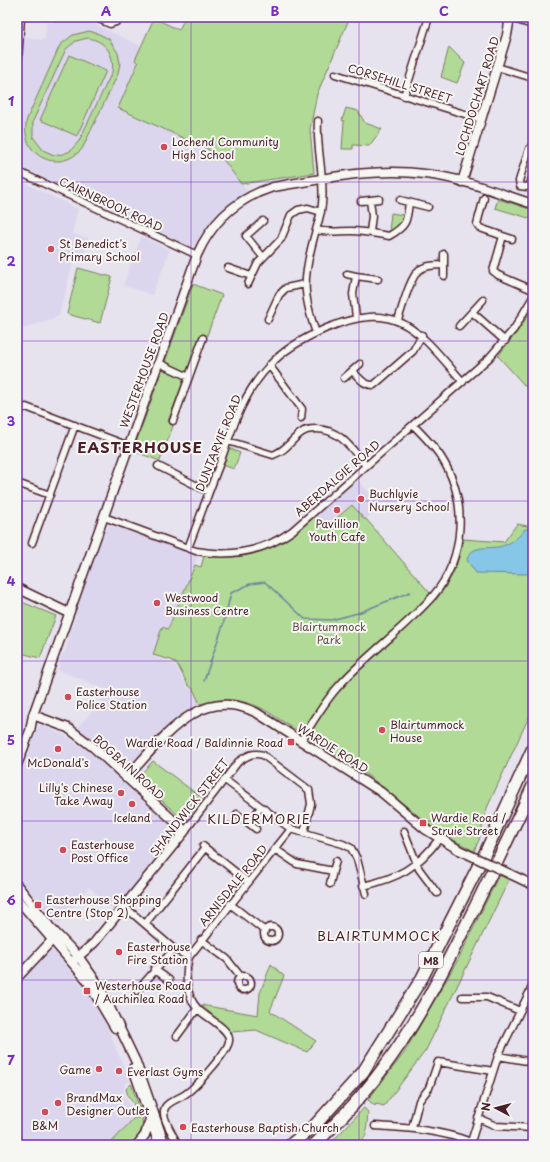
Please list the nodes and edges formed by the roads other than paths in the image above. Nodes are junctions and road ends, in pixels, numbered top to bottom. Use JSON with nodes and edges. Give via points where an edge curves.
{"nodes":[{"id":1,"x":20,"y":17,"type":"edge"},
{"id":2,"x":94,"y":17,"type":"edge"},
{"id":3,"x":119,"y":17,"type":"edge"},
{"id":4,"x":429,"y":17,"type":"edge"},
{"id":5,"x":510,"y":18,"type":"edge"},
{"id":6,"x":533,"y":25,"type":"edge"},
{"id":7,"x":17,"y":60,"type":"edge"},
{"id":8,"x":498,"y":67,"type":"junction"},
{"id":9,"x":335,"y":74,"type":"dead end"},
{"id":10,"x":533,"y":78,"type":"edge"},
{"id":11,"x":404,"y":96,"type":"junction"},
{"id":12,"x":481,"y":120,"type":"junction"},
{"id":13,"x":318,"y":121,"type":"dead end"},
{"id":14,"x":533,"y":145,"type":"edge"},
{"id":15,"x":17,"y":171,"type":"edge"},
{"id":16,"x":533,"y":176,"type":"edge"},
{"id":17,"x":323,"y":179,"type":"junction"},
{"id":18,"x":462,"y":182,"type":"junction"},
{"id":19,"x":484,"y":198,"type":"dead end"},
{"id":20,"x":379,"y":199,"type":"dead end"},
{"id":21,"x":370,"y":200,"type":"junction"},
{"id":22,"x":400,"y":200,"type":"dead end"},
{"id":23,"x":361,"y":201,"type":"dead end"},
{"id":24,"x":409,"y":202,"type":"junction"},
{"id":25,"x":533,"y":204,"type":"edge"},
{"id":26,"x":428,"y":207,"type":"dead end"},
{"id":27,"x":321,"y":212,"type":"junction"},
{"id":28,"x":264,"y":221,"type":"dead end"},
{"id":29,"x":316,"y":230,"type":"junction"},
{"id":30,"x":370,"y":232,"type":"junction"},
{"id":31,"x":503,"y":236,"type":"junction"},
{"id":32,"x":512,"y":239,"type":"dead end"},
{"id":33,"x":444,"y":254,"type":"dead end"},
{"id":34,"x":197,"y":255,"type":"junction"},
{"id":35,"x":263,"y":257,"type":"junction"},
{"id":36,"x":444,"y":265,"type":"junction"},
{"id":37,"x":228,"y":268,"type":"dead end"},
{"id":38,"x":347,"y":274,"type":"dead end"},
{"id":39,"x":250,"y":276,"type":"junction"},
{"id":40,"x":356,"y":276,"type":"junction"},
{"id":41,"x":444,"y":276,"type":"dead end"},
{"id":42,"x":378,"y":279,"type":"dead end"},
{"id":43,"x":248,"y":284,"type":"dead end"},
{"id":44,"x":305,"y":284,"type":"junction"},
{"id":45,"x":533,"y":290,"type":"edge"},
{"id":46,"x":533,"y":297,"type":"edge"},
{"id":47,"x":483,"y":300,"type":"dead end"},
{"id":48,"x":472,"y":312,"type":"junction"},
{"id":49,"x":356,"y":317,"type":"junction"},
{"id":50,"x":268,"y":320,"type":"dead end"},
{"id":51,"x":398,"y":320,"type":"junction"},
{"id":52,"x":458,"y":326,"type":"dead end"},
{"id":53,"x":316,"y":333,"type":"junction"},
{"id":54,"x":422,"y":335,"type":"junction"},
{"id":55,"x":203,"y":338,"type":"dead end"},
{"id":56,"x":505,"y":341,"type":"junction"},
{"id":57,"x":159,"y":363,"type":"junction"},
{"id":58,"x":360,"y":364,"type":"dead end"},
{"id":59,"x":269,"y":366,"type":"junction"},
{"id":60,"x":352,"y":371,"type":"junction"},
{"id":61,"x":189,"y":377,"type":"junction"},
{"id":62,"x":344,"y":378,"type":"dead end"},
{"id":63,"x":463,"y":382,"type":"junction"},
{"id":64,"x":301,"y":418,"type":"dead end"},
{"id":65,"x":17,"y":420,"type":"edge"},
{"id":66,"x":173,"y":421,"type":"dead end"},
{"id":67,"x":75,"y":425,"type":"junction"},
{"id":68,"x":413,"y":425,"type":"junction"},
{"id":69,"x":228,"y":441,"type":"junction"},
{"id":70,"x":129,"y":446,"type":"junction"},
{"id":71,"x":158,"y":466,"type":"dead end"},
{"id":72,"x":366,"y":466,"type":"junction"},
{"id":73,"x":17,"y":483,"type":"edge"},
{"id":74,"x":209,"y":492,"type":"junction"},
{"id":75,"x":50,"y":494,"type":"junction"},
{"id":76,"x":104,"y":517,"type":"junction"},
{"id":77,"x":32,"y":542,"type":"dead end"},
{"id":78,"x":188,"y":548,"type":"junction"},
{"id":79,"x":17,"y":588,"type":"edge"},
{"id":80,"x":69,"y":613,"type":"junction"},
{"id":81,"x":33,"y":715,"type":"junction"},
{"id":82,"x":301,"y":741,"type":"junction"},
{"id":83,"x":533,"y":748,"type":"edge"},
{"id":84,"x":17,"y":751,"type":"edge"},
{"id":85,"x":17,"y":765,"type":"edge"},
{"id":86,"x":126,"y":778,"type":"junction"},
{"id":87,"x":225,"y":780,"type":"junction"},
{"id":88,"x":533,"y":786,"type":"edge"},
{"id":89,"x":261,"y":807,"type":"junction"},
{"id":90,"x":237,"y":814,"type":"dead end"},
{"id":91,"x":249,"y":823,"type":"junction"},
{"id":92,"x":256,"y":829,"type":"dead end"},
{"id":93,"x":292,"y":829,"type":"junction"},
{"id":94,"x":185,"y":831,"type":"junction"},
{"id":95,"x":404,"y":831,"type":"dead end"},
{"id":96,"x":304,"y":833,"type":"junction"},
{"id":97,"x":439,"y":839,"type":"junction"},
{"id":98,"x":275,"y":848,"type":"junction"},
{"id":99,"x":336,"y":860,"type":"dead end"},
{"id":100,"x":418,"y":864,"type":"junction"},
{"id":101,"x":333,"y":871,"type":"junction"},
{"id":102,"x":248,"y":882,"type":"junction"},
{"id":103,"x":330,"y":884,"type":"dead end"},
{"id":104,"x":17,"y":885,"type":"edge"},
{"id":105,"x":533,"y":885,"type":"edge"},
{"id":106,"x":363,"y":886,"type":"junction"},
{"id":107,"x":437,"y":893,"type":"dead end"},
{"id":108,"x":366,"y":894,"type":"dead end"},
{"id":109,"x":17,"y":899,"type":"edge"},
{"id":110,"x":230,"y":904,"type":"junction"},
{"id":111,"x":125,"y":907,"type":"junction"},
{"id":112,"x":145,"y":924,"type":"junction"},
{"id":113,"x":265,"y":931,"type":"dead end"},
{"id":114,"x":54,"y":937,"type":"junction"},
{"id":115,"x":201,"y":940,"type":"junction"},
{"id":116,"x":174,"y":949,"type":"junction"},
{"id":117,"x":78,"y":956,"type":"junction"},
{"id":118,"x":189,"y":957,"type":"junction"},
{"id":119,"x":72,"y":962,"type":"junction"},
{"id":120,"x":154,"y":969,"type":"junction"},
{"id":121,"x":241,"y":977,"type":"dead end"},
{"id":122,"x":17,"y":978,"type":"edge"},
{"id":123,"x":169,"y":980,"type":"dead end"},
{"id":124,"x":533,"y":985,"type":"edge"},
{"id":125,"x":137,"y":991,"type":"dead end"},
{"id":126,"x":462,"y":997,"type":"dead end"},
{"id":127,"x":197,"y":1009,"type":"junction"},
{"id":128,"x":520,"y":1011,"type":"junction"},
{"id":129,"x":177,"y":1036,"type":"dead end"},
{"id":130,"x":498,"y":1056,"type":"junction"},
{"id":131,"x":533,"y":1062,"type":"edge"},
{"id":132,"x":493,"y":1071,"type":"junction"},
{"id":133,"x":150,"y":1118,"type":"junction"},
{"id":134,"x":478,"y":1118,"type":"junction"},
{"id":135,"x":375,"y":1126,"type":"dead end"},
{"id":136,"x":412,"y":1128,"type":"junction"},
{"id":137,"x":533,"y":1128,"type":"edge"},
{"id":138,"x":470,"y":1143,"type":"edge"},
{"id":139,"x":159,"y":1144,"type":"edge"},
{"id":140,"x":137,"y":1145,"type":"edge"},
{"id":141,"x":178,"y":1145,"type":"edge"},
{"id":142,"x":290,"y":1145,"type":"edge"},
{"id":143,"x":314,"y":1145,"type":"edge"}],
"edges":[{"from":1,"to":7,"type":"street"},
{"from":2,"to":3,"type":"street","via":[[110,24],[116,22]]},
{"from":4,"to":11,"type":"street"},
{"from":5,"to":6,"type":"street"},
{"from":5,"to":8,"type":"street","name":"LOCHDOCHART ROAD"},
{"from":8,"to":10,"type":"street"},
{"from":8,"to":12,"type":"street","name":"LOCHDOCHART ROAD"},
{"from":9,"to":11,"type":"street","name":"CORSEHILL STREET"},
{"from":11,"to":12,"type":"street","name":"CORSEHILL STREET"},
{"from":12,"to":18,"type":"street","name":"LOCHDOCHART ROAD"},
{"from":13,"to":17,"type":"street","via":[[317,134]]},
{"from":14,"to":16,"type":"street","via":[[529,149],[520,186],[530,185]]},
{"from":15,"to":34,"type":"street","name":"CAIRNBROOK ROAD"},
{"from":17,"to":18,"type":"street","name":"WESTERHOUSE ROAD","via":[[405,172]]},
{"from":17,"to":27,"type":"street"},
{"from":17,"to":34,"type":"street","name":"WESTERHOUSE ROAD","via":[[260,191],[236,205],[218,221]]},
{"from":18,"to":25,"type":"street","name":"WESTERHOUSE ROAD"},
{"from":19,"to":31,"type":"street","via":[[478,224],[480,228]]},
{"from":20,"to":21,"type":"street"},
{"from":21,"to":23,"type":"street"},
{"from":21,"to":30,"type":"street"},
{"from":22,"to":24,"type":"street"},
{"from":24,"to":26,"type":"street"},
{"from":24,"to":30,"type":"street","via":[[407,220],[401,230],[389,236]]},
{"from":27,"to":29,"type":"street"},
{"from":27,"to":35,"type":"street","via":[[308,208],[291,215],[281,239]]},
{"from":28,"to":35,"type":"street","via":[[246,236]]},
{"from":29,"to":30,"type":"street","via":[[329,233]]},
{"from":29,"to":44,"type":"street","via":[[306,268]]},
{"from":31,"to":32,"type":"street"},
{"from":31,"to":45,"type":"street","via":[[494,271]]},
{"from":33,"to":36,"type":"street"},
{"from":34,"to":57,"type":"street","name":"WESTERHOUSE ROAD"},
{"from":35,"to":39,"type":"street"},
{"from":36,"to":41,"type":"street"},
{"from":36,"to":51,"type":"street","via":[[432,265],[419,270]]},
{"from":37,"to":39,"type":"street"},
{"from":38,"to":40,"type":"street"},
{"from":39,"to":43,"type":"street"},
{"from":40,"to":42,"type":"street"},
{"from":40,"to":49,"type":"street","via":[[353,294]]},
{"from":44,"to":50,"type":"street","via":[[286,288],[279,295]]},
{"from":44,"to":53,"type":"street","via":[[307,307]]},
{"from":46,"to":56,"type":"street","name":"ABERDALGIE ROAD","via":[[524,315]]},
{"from":47,"to":48,"type":"street"},
{"from":48,"to":52,"type":"street"},
{"from":48,"to":56,"type":"street"},
{"from":49,"to":51,"type":"street","name":"DUNTARVIE ROAD"},
{"from":49,"to":53,"type":"street","name":"DUNTARVIE ROAD"},
{"from":51,"to":54,"type":"street","name":"DUNTARVIE ROAD"},
{"from":53,"to":59,"type":"street","name":"DUNTARVIE ROAD","via":[[282,354]]},
{"from":54,"to":60,"type":"street","via":[[413,351],[374,385],[364,383]]},
{"from":54,"to":63,"type":"street","name":"DUNTARVIE ROAD"},
{"from":55,"to":61,"type":"street"},
{"from":56,"to":63,"type":"street","name":"ABERDALGIE ROAD"},
{"from":57,"to":61,"type":"street"},
{"from":57,"to":70,"type":"street","name":"WESTERHOUSE ROAD"},
{"from":58,"to":60,"type":"street"},
{"from":59,"to":64,"type":"street","via":[[302,409]]},
{"from":59,"to":69,"type":"street","name":"DUNTARVIE ROAD","via":[[246,397]]},
{"from":60,"to":62,"type":"street"},
{"from":61,"to":66,"type":"street"},
{"from":63,"to":68,"type":"street","name":"ABERDALGIE ROAD"},
{"from":65,"to":67,"type":"street","via":[[21,409],[26,407]]},
{"from":67,"to":70,"type":"street"},
{"from":67,"to":75,"type":"street"},
{"from":68,"to":72,"type":"street","name":"ABERDALGIE ROAD"},
{"from":68,"to":82,"type":"street","via":[[441,457],[455,488],[460,524],[448,574],[434,594],[337,688]]},
{"from":69,"to":72,"type":"street","via":[[273,456],[283,451],[302,432],[325,429],[340,436]]},
{"from":69,"to":74,"type":"street","name":"DUNTARVIE ROAD"},
{"from":70,"to":76,"type":"street","name":"WESTERHOUSE ROAD"},
{"from":71,"to":74,"type":"street"},
{"from":72,"to":78,"type":"street","name":"ABERDALGIE ROAD","via":[[292,531],[270,544],[230,554],[206,553]]},
{"from":73,"to":75,"type":"street"},
{"from":74,"to":78,"type":"street","name":"DUNTARVIE ROAD"},
{"from":75,"to":77,"type":"street"},
{"from":76,"to":78,"type":"street","name":"ABERDALGIE ROAD"},
{"from":76,"to":80,"type":"street","name":"WESTERHOUSE ROAD"},
{"from":79,"to":80,"type":"street"},
{"from":80,"to":81,"type":"street","name":"WESTERHOUSE ROAD"},
{"from":81,"to":84,"type":"street","name":"WESTERHOUSE ROAD"},
{"from":81,"to":85,"type":"street","name":"WESTERHOUSE ROAD","via":[[30,731]]},
{"from":81,"to":86,"type":"street","name":"BOGBAIN ROAD","via":[[68,728]]},
{"from":82,"to":86,"type":"street","name":"WARDIE ROAD","via":[[252,710],[234,705],[214,706],[202,709],[182,720]]},
{"from":82,"to":97,"type":"street","name":"WARDIE ROAD","via":[[381,792],[416,823]]},
{"from":83,"to":142,"type":"highway","number":"M8","via":[[487,849],[422,978],[363,1072],[316,1124]]},
{"from":86,"to":94,"type":"street","name":"BOGBAIN ROAD"},
{"from":87,"to":89,"type":"street"},
{"from":87,"to":94,"type":"street","name":"SHANDWICK STREET"},
{"from":87,"to":96,"type":"street","name":"SHANDWICK STREET","via":[[238,762],[250,754],[263,755],[307,788],[310,793],[311,804]]},
{"from":88,"to":143,"type":"highway","number":"M8","via":[[474,910],[416,1018],[380,1072],[347,1112]]},
{"from":89,"to":91,"type":"street"},
{"from":89,"to":93,"type":"street"},
{"from":90,"to":91,"type":"street"},
{"from":91,"to":92,"type":"street"},
{"from":93,"to":96,"type":"street"},
{"from":93,"to":98,"type":"street","name":"ARNISDALE ROAD"},
{"from":94,"to":111,"type":"street","name":"SHANDWICK STREET"},
{"from":95,"to":100,"type":"street"},
{"from":96,"to":106,"type":"street","via":[[351,848],[357,859]]},
{"from":97,"to":100,"type":"street"},
{"from":97,"to":105,"type":"street","name":"WARDIE ROAD","bridge":true},
{"from":98,"to":101,"type":"street","via":[[297,864]]},
{"from":98,"to":102,"type":"street","name":"ARNISDALE ROAD"},
{"from":99,"to":101,"type":"street"},
{"from":100,"to":106,"type":"street","via":[[400,875]]},
{"from":100,"to":107,"type":"street","via":[[422,874]]},
{"from":101,"to":103,"type":"street"},
{"from":102,"to":110,"type":"street","name":"ARNISDALE ROAD"},
{"from":102,"to":112,"type":"street","via":[[204,847]]},
{"from":104,"to":114,"type":"street"},
{"from":106,"to":108,"type":"street"},
{"from":109,"to":114,"type":"street"},
{"from":110,"to":113,"type":"street"},
{"from":110,"to":115,"type":"street","name":"ARNISDALE ROAD"},
{"from":111,"to":112,"type":"street"},
{"from":111,"to":117,"type":"street","name":"SHANDWICK STREET","via":[[94,943]]},
{"from":112,"to":116,"type":"street"},
{"from":114,"to":117,"type":"street"},
{"from":114,"to":119,"type":"street"},
{"from":114,"to":122,"type":"street"},
{"from":115,"to":118,"type":"street","name":"ARNISDALE ROAD"},
{"from":115,"to":121,"type":"street","via":[[227,959]]},
{"from":116,"to":118,"type":"street"},
{"from":116,"to":120,"type":"street"},
{"from":117,"to":119,"type":"street","name":"SHANDWICK STREET"},
{"from":117,"to":139,"type":"street","via":[[100,987],[133,1055]]},
{"from":118,"to":127,"type":"street","via":[[188,984],[190,996]]},
{"from":119,"to":133,"type":"street","via":[[86,979],[114,1025]]},
{"from":120,"to":123,"type":"street"},
{"from":120,"to":125,"type":"street"},
{"from":124,"to":128,"type":"street"},
{"from":126,"to":128,"type":"street","via":[[487,997]]},
{"from":127,"to":129,"type":"street"},
{"from":127,"to":141,"type":"street","via":[[223,1029],[229,1043],[200,1081],[186,1094],[166,1106],[165,1117]]},
{"from":128,"to":130,"type":"street"},
{"from":130,"to":131,"type":"street"},
{"from":130,"to":132,"type":"street"},
{"from":132,"to":134,"type":"street"},
{"from":132,"to":136,"type":"street","via":[[438,1062],[430,1088],[419,1101]]},
{"from":133,"to":139,"type":"street"},
{"from":133,"to":140,"type":"street","via":[[146,1135]]},
{"from":134,"to":137,"type":"street","via":[[496,1126]]},
{"from":134,"to":138,"type":"street"},
{"from":135,"to":136,"type":"street"},
{"from":136,"to":138,"type":"street","via":[[452,1134]]}]}
